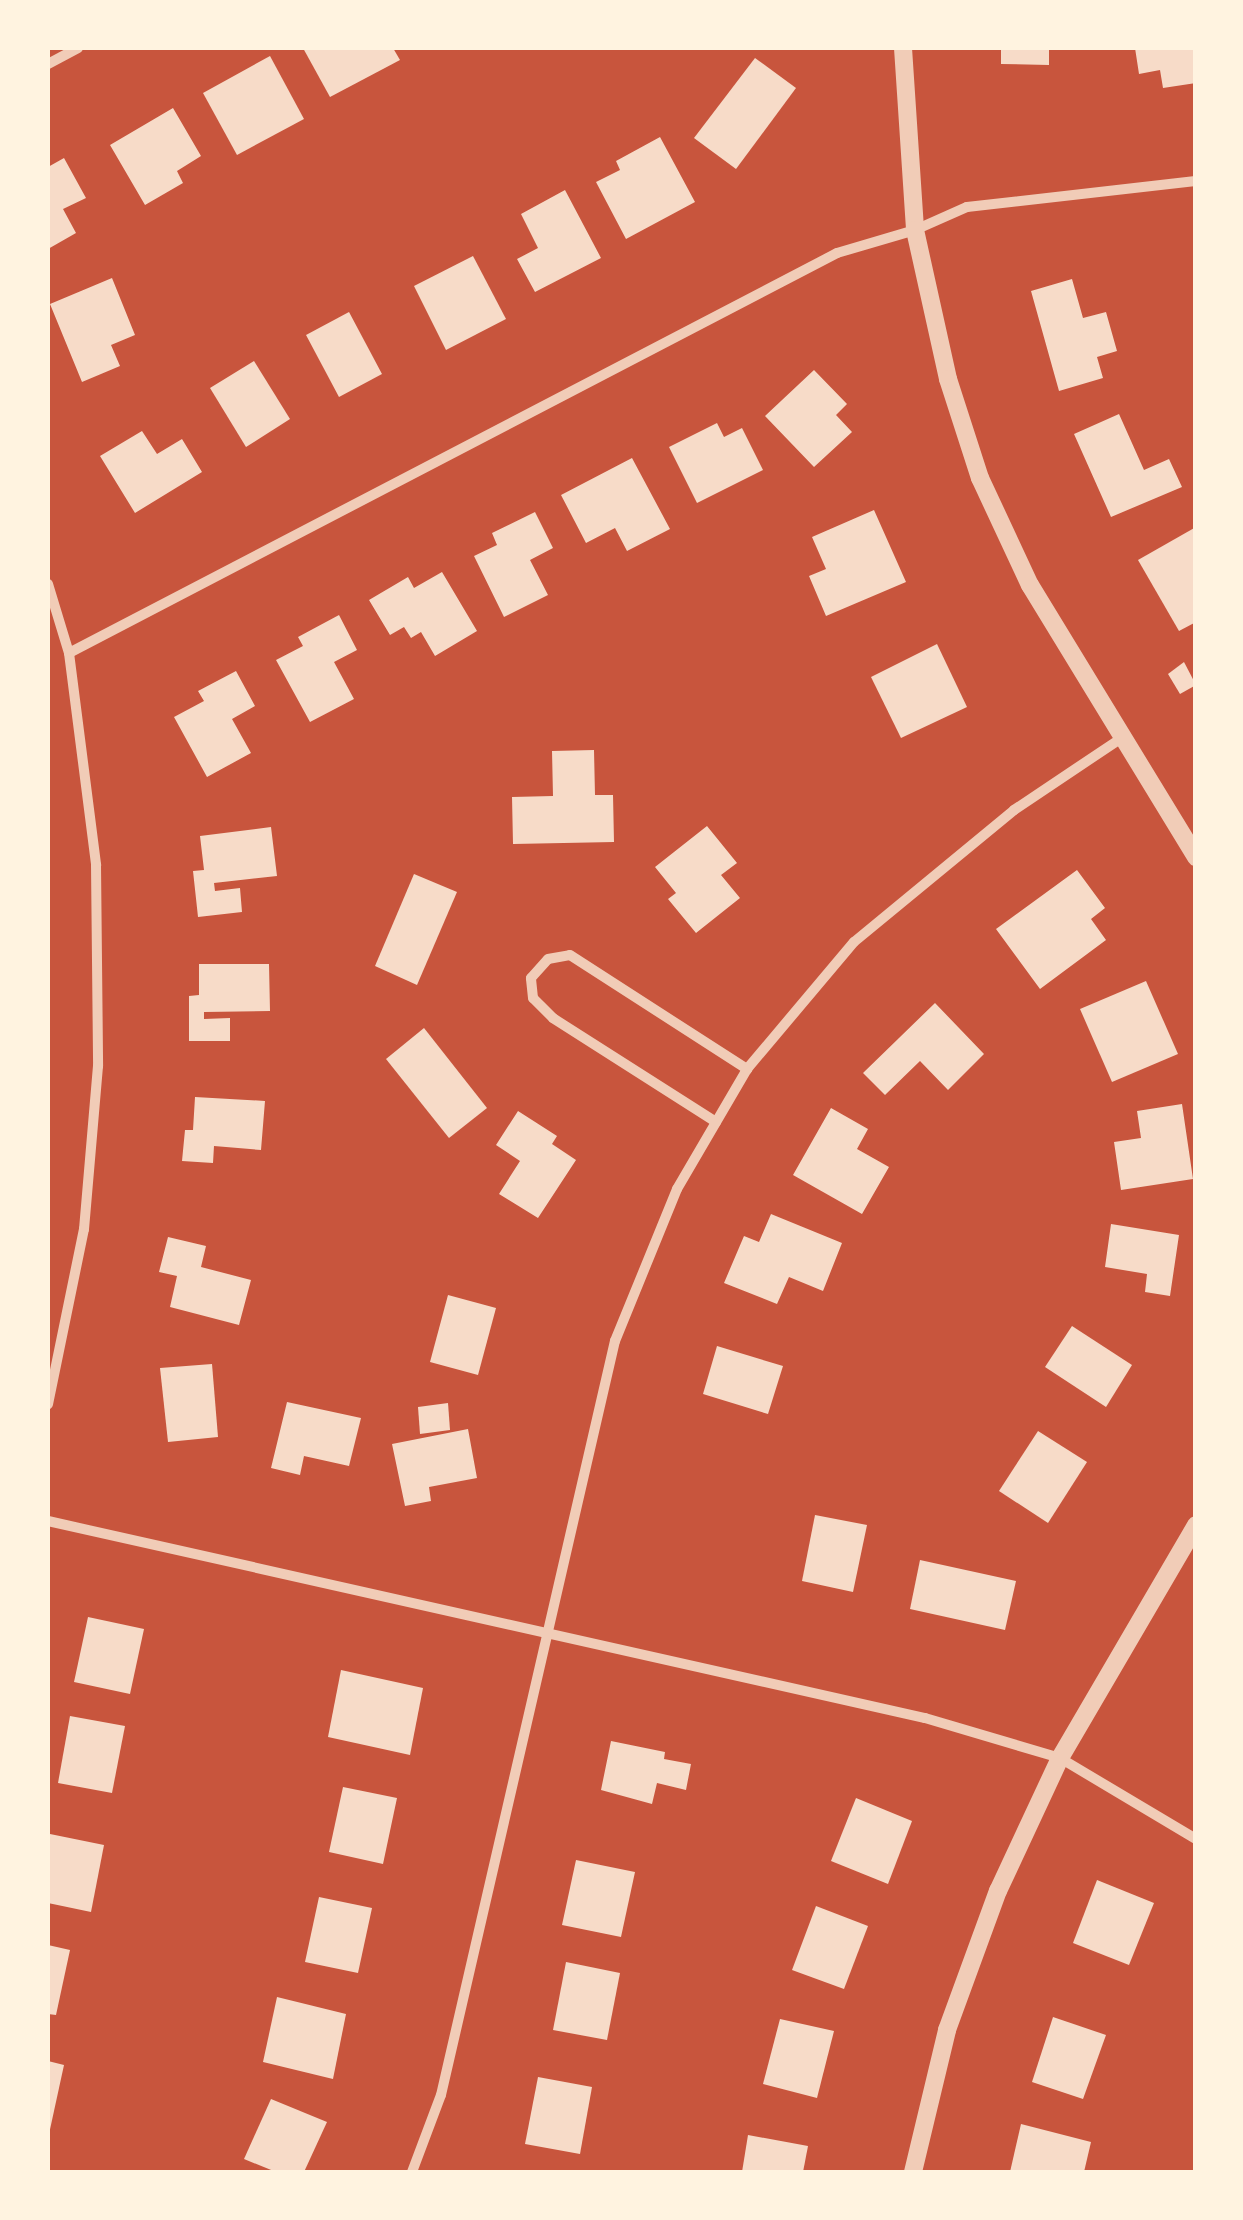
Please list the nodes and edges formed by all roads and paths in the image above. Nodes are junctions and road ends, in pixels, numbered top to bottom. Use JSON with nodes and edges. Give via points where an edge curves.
{"nodes":[{"id":1,"x":78,"y":48,"type":"edge"},
{"id":2,"x":902,"y":48,"type":"edge"},
{"id":3,"x":48,"y":64,"type":"edge"},
{"id":4,"x":1196,"y":181,"type":"edge"},
{"id":5,"x":916,"y":230,"type":"junction"},
{"id":6,"x":48,"y":584,"type":"edge"},
{"id":7,"x":70,"y":652,"type":"junction"},
{"id":8,"x":1120,"y":739,"type":"junction"},
{"id":9,"x":1196,"y":857,"type":"edge"},
{"id":10,"x":747,"y":1068,"type":"junction"},
{"id":11,"x":716,"y":1122,"type":"junction"},
{"id":12,"x":48,"y":1404,"type":"edge"},
{"id":13,"x":48,"y":1521,"type":"edge"},
{"id":14,"x":1196,"y":1526,"type":"edge"},
{"id":15,"x":545,"y":1634,"type":"junction"},
{"id":16,"x":1060,"y":1758,"type":"junction"},
{"id":17,"x":1196,"y":1838,"type":"edge"},
{"id":18,"x":412,"y":2172,"type":"edge"},
{"id":19,"x":913,"y":2172,"type":"edge"}],
"edges":[{"from":1,"to":3,"type":"street"},
{"from":2,"to":5,"type":"street"},
{"from":4,"to":5,"type":"street","via":[[966,208]]},
{"from":5,"to":7,"type":"street","via":[[837,253]]},
{"from":5,"to":8,"type":"street","via":[[948,379],[980,478],[1030,584]]},
{"from":6,"to":7,"type":"street"},
{"from":7,"to":12,"type":"street","via":[[96,865],[98,1066],[84,1229]]},
{"from":8,"to":9,"type":"street"},
{"from":8,"to":10,"type":"street","via":[[1014,810],[854,942]]},
{"from":10,"to":11,"type":"street"},
{"from":10,"to":11,"type":"street","via":[[570,955],[548,959],[531,978],[533,998],[553,1018]]},
{"from":11,"to":15,"type":"street","via":[[677,1189],[615,1341]]},
{"from":13,"to":15,"type":"street"},
{"from":14,"to":16,"type":"street"},
{"from":15,"to":16,"type":"street","via":[[925,1718]]},
{"from":15,"to":18,"type":"street","via":[[440,2095]]},
{"from":16,"to":17,"type":"street"},
{"from":16,"to":19,"type":"street","via":[[998,1891],[947,2030]]}]}
